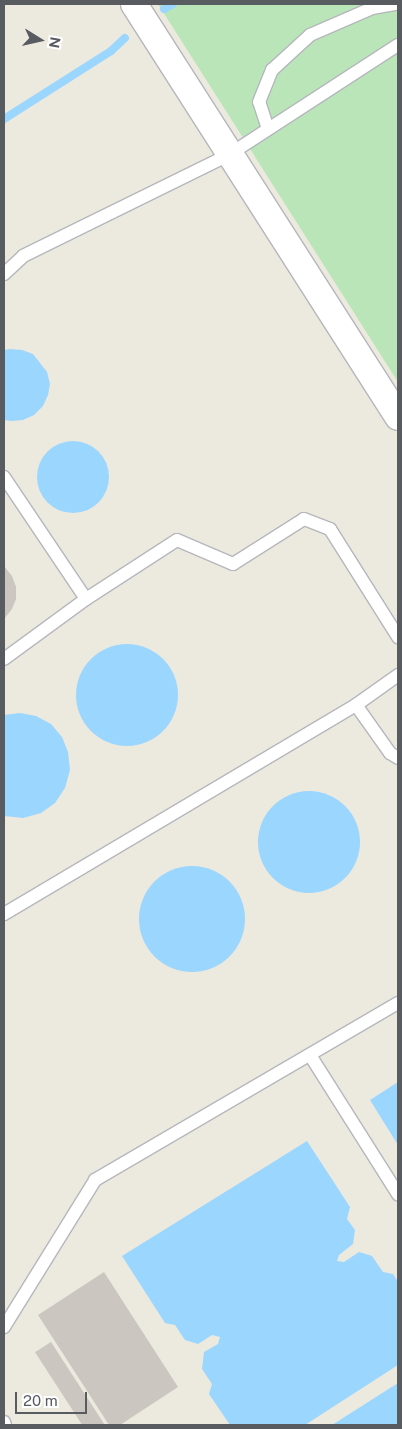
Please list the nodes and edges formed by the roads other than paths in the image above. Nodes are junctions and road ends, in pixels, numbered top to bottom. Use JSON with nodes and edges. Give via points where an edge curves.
{"nodes":[{"id":1,"x":134,"y":4,"type":"edge"},
{"id":2,"x":395,"y":4,"type":"edge"},
{"id":3,"x":398,"y":45,"type":"edge"},
{"id":4,"x":268,"y":129,"type":"junction"},
{"id":5,"x":230,"y":154,"type":"junction"},
{"id":6,"x":4,"y":274,"type":"edge"},
{"id":7,"x":398,"y":417,"type":"edge"},
{"id":8,"x":4,"y":477,"type":"edge"},
{"id":9,"x":86,"y":599,"type":"junction"},
{"id":10,"x":398,"y":638,"type":"edge"},
{"id":11,"x":4,"y":659,"type":"edge"},
{"id":12,"x":398,"y":675,"type":"edge"},
{"id":13,"x":356,"y":705,"type":"junction"},
{"id":14,"x":398,"y":758,"type":"edge"},
{"id":15,"x":4,"y":914,"type":"edge"},
{"id":16,"x":398,"y":1004,"type":"edge"},
{"id":17,"x":310,"y":1055,"type":"junction"},
{"id":18,"x":398,"y":1194,"type":"edge"},
{"id":19,"x":4,"y":1327,"type":"edge"},
{"id":20,"x":4,"y":1422,"type":"edge"},
{"id":21,"x":5,"y":1425,"type":"edge"}],
"edges":[{"from":1,"to":5,"type":"street"},
{"from":2,"to":4,"type":"lane","via":[[372,8],[310,35],[272,70],[260,102]]},
{"from":3,"to":4,"type":"lane"},
{"from":4,"to":5,"type":"lane"},
{"from":5,"to":6,"type":"lane","via":[[23,256]]},
{"from":5,"to":7,"type":"street"},
{"from":8,"to":9,"type":"lane"},
{"from":9,"to":10,"type":"lane","via":[[177,540],[233,564],[304,519],[330,529]]},
{"from":9,"to":11,"type":"lane"},
{"from":12,"to":13,"type":"lane"},
{"from":13,"to":14,"type":"lane","via":[[390,753]]},
{"from":13,"to":15,"type":"lane"},
{"from":16,"to":17,"type":"lane"},
{"from":17,"to":18,"type":"lane"},
{"from":17,"to":19,"type":"lane","via":[[95,1180]]},
{"from":20,"to":21,"type":"lane"}]}
